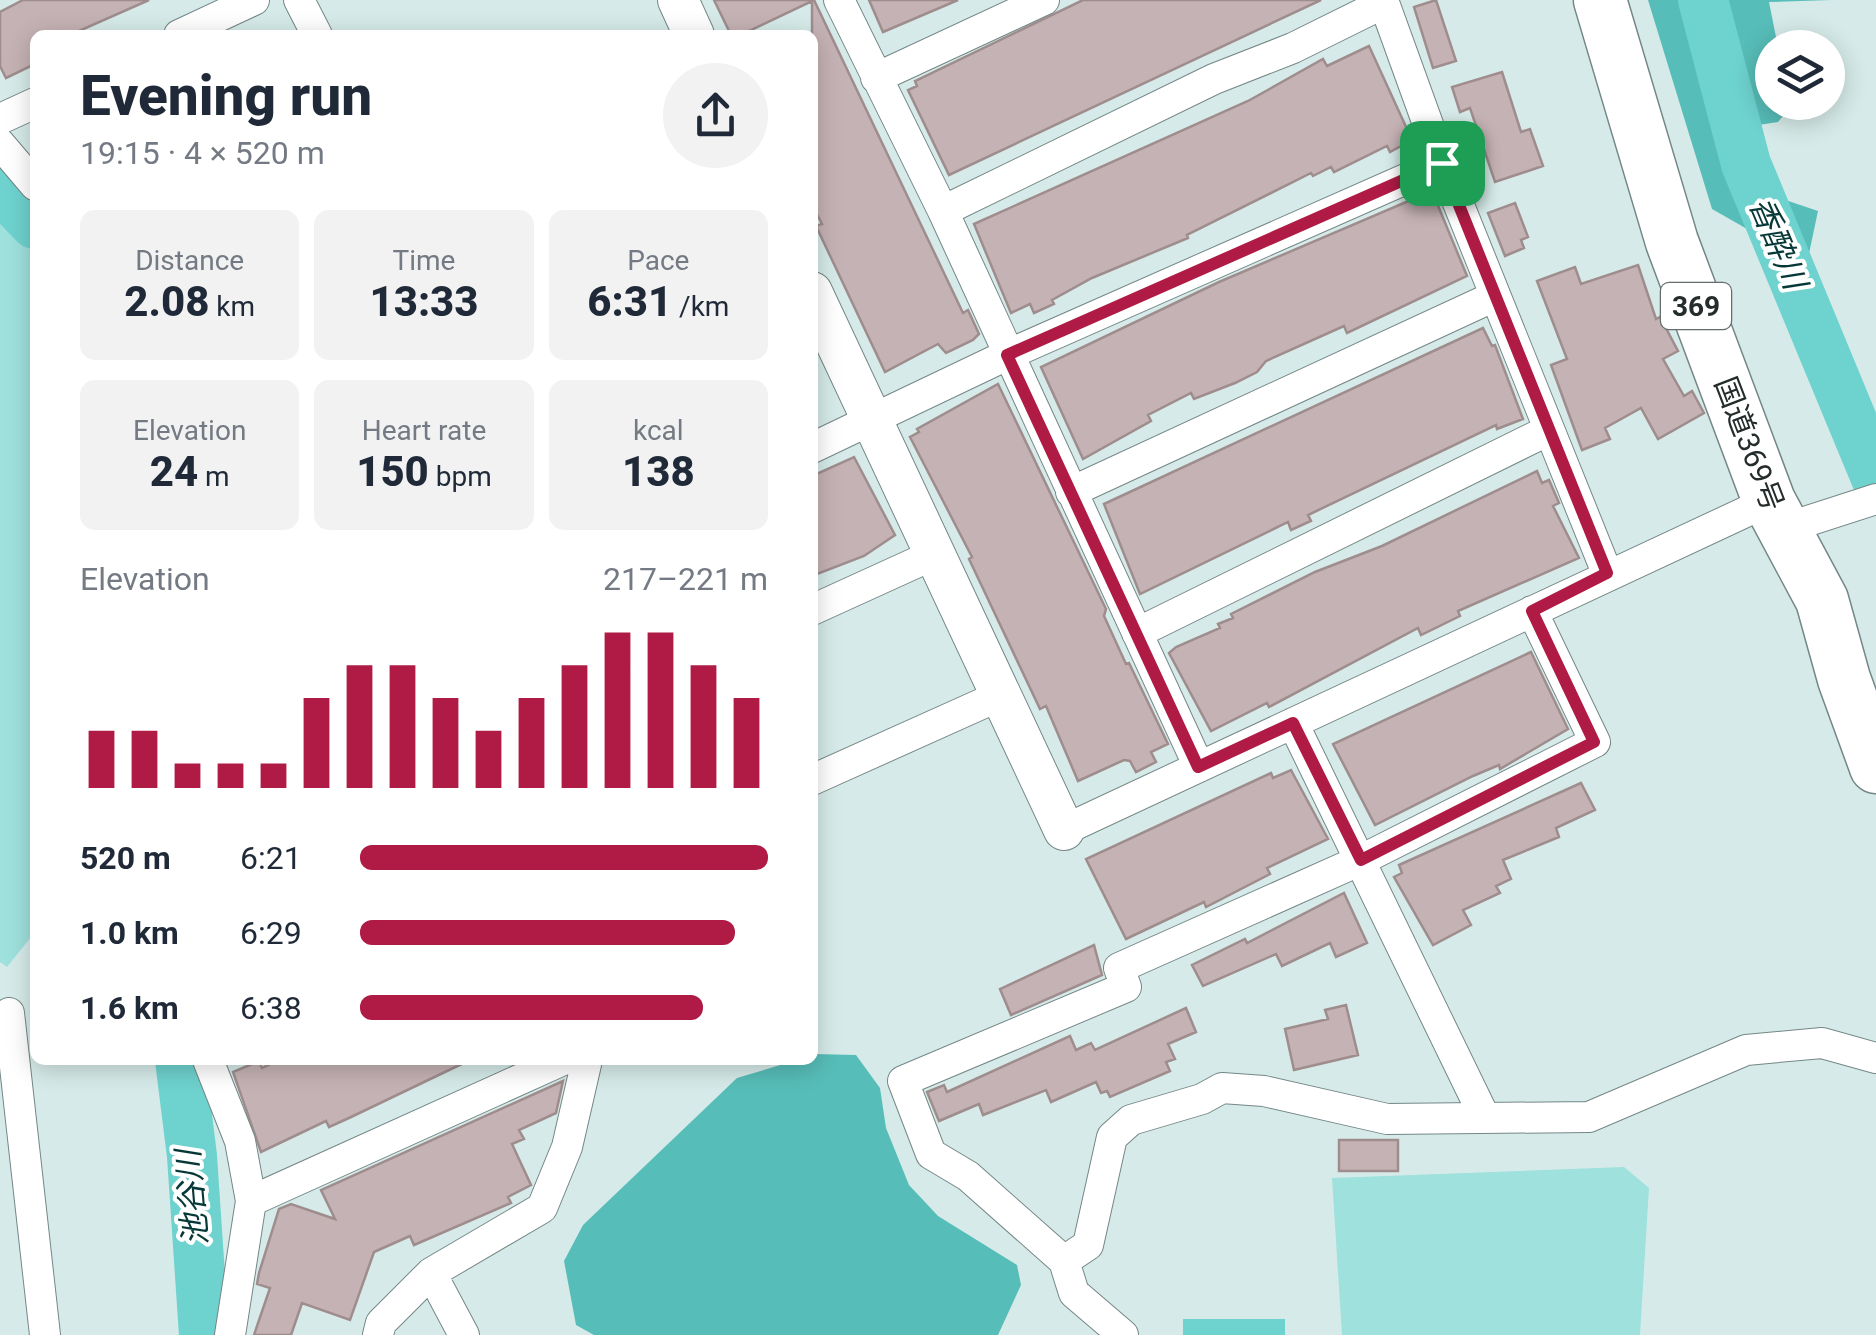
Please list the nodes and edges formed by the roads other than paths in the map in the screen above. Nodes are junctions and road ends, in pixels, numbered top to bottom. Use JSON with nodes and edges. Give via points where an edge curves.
{"nodes":[{"id":1,"x":254,"y":0,"type":"edge"},
{"id":2,"x":299,"y":0,"type":"edge"},
{"id":3,"x":678,"y":0,"type":"edge"},
{"id":4,"x":839,"y":0,"type":"edge"},
{"id":5,"x":1044,"y":0,"type":"edge"},
{"id":6,"x":1600,"y":0,"type":"edge"},
{"id":7,"x":1384,"y":2,"type":"edge"},
{"id":8,"x":190,"y":30,"type":"edge"},
{"id":9,"x":315,"y":30,"type":"edge"},
{"id":10,"x":692,"y":30,"type":"edge"},
{"id":11,"x":876,"y":78,"type":"junction"},
{"id":12,"x":30,"y":105,"type":"edge"},
{"id":13,"x":0,"y":119,"type":"edge"},
{"id":14,"x":0,"y":144,"type":"edge"},
{"id":15,"x":1442,"y":163,"type":"junction"},
{"id":16,"x":30,"y":179,"type":"edge"},
{"id":17,"x":943,"y":212,"type":"junction"},
{"id":18,"x":1495,"y":296,"type":"junction"},
{"id":19,"x":818,"y":305,"type":"edge"},
{"id":20,"x":1007,"y":355,"type":"junction"},
{"id":21,"x":872,"y":420,"type":"junction"},
{"id":22,"x":1549,"y":430,"type":"junction"},
{"id":23,"x":818,"y":445,"type":"edge"},
{"id":24,"x":1071,"y":492,"type":"junction"},
{"id":25,"x":1876,"y":499,"type":"edge"},
{"id":26,"x":1776,"y":515,"type":"junction"},
{"id":27,"x":935,"y":554,"type":"junction"},
{"id":28,"x":1607,"y":573,"type":"junction"},
{"id":29,"x":1822,"y":600,"type":"junction"},
{"id":30,"x":818,"y":607,"type":"edge"},
{"id":31,"x":1532,"y":611,"type":"junction"},
{"id":32,"x":1137,"y":634,"type":"junction"},
{"id":33,"x":1876,"y":648,"type":"edge"},
{"id":34,"x":999,"y":696,"type":"junction"},
{"id":35,"x":1293,"y":723,"type":"junction"},
{"id":36,"x":1198,"y":767,"type":"junction"},
{"id":37,"x":1876,"y":768,"type":"edge"},
{"id":38,"x":818,"y":777,"type":"edge"},
{"id":39,"x":1064,"y":830,"type":"joint"},
{"id":40,"x":1361,"y":860,"type":"junction"},
{"id":41,"x":9,"y":1014,"type":"dead end"},
{"id":42,"x":1876,"y":1058,"type":"edge"},
{"id":43,"x":212,"y":1065,"type":"edge"},
{"id":44,"x":552,"y":1065,"type":"edge"},
{"id":45,"x":586,"y":1065,"type":"edge"},
{"id":46,"x":1485,"y":1118,"type":"junction"},
{"id":47,"x":251,"y":1201,"type":"junction"},
{"id":48,"x":1064,"y":1261,"type":"junction"},
{"id":49,"x":431,"y":1272,"type":"junction"},
{"id":50,"x":44,"y":1335,"type":"edge"},
{"id":51,"x":230,"y":1335,"type":"edge"},
{"id":52,"x":378,"y":1335,"type":"edge"},
{"id":53,"x":464,"y":1335,"type":"edge"},
{"id":54,"x":1123,"y":1335,"type":"edge"}],
"edges":[{"from":1,"to":8,"type":"street"},
{"from":2,"to":9,"type":"street"},
{"from":3,"to":10,"type":"street"},
{"from":4,"to":11,"type":"street"},
{"from":5,"to":11,"type":"street"},
{"from":6,"to":26,"type":"highway","name":"国道369号","number":"369","via":[[1672,242]]},
{"from":7,"to":15,"type":"street"},
{"from":7,"to":17,"type":"street"},
{"from":11,"to":17,"type":"street"},
{"from":12,"to":13,"type":"street"},
{"from":14,"to":16,"type":"street"},
{"from":15,"to":18,"type":"street"},
{"from":15,"to":20,"type":"street"},
{"from":17,"to":20,"type":"street"},
{"from":18,"to":22,"type":"street"},
{"from":18,"to":24,"type":"street"},
{"from":19,"to":21,"type":"street"},
{"from":20,"to":21,"type":"street"},
{"from":20,"to":24,"type":"street"},
{"from":21,"to":23,"type":"street"},
{"from":21,"to":27,"type":"street"},
{"from":22,"to":28,"type":"street"},
{"from":22,"to":32,"type":"street"},
{"from":24,"to":32,"type":"street"},
{"from":25,"to":26,"type":"street"},
{"from":26,"to":28,"type":"street"},
{"from":26,"to":29,"type":"highway","name":"国道369号","number":"369"},
{"from":27,"to":30,"type":"street"},
{"from":27,"to":34,"type":"street"},
{"from":28,"to":31,"type":"street"},
{"from":29,"to":33,"type":"highway","number":"369"},
{"from":29,"to":37,"type":"highway","name":"国道369号","number":"369"},
{"from":31,"to":35,"type":"street"},
{"from":31,"to":40,"type":"street","via":[[1594,742]]},
{"from":32,"to":36,"type":"street"},
{"from":34,"to":38,"type":"street"},
{"from":34,"to":39,"type":"street"},
{"from":35,"to":36,"type":"street"},
{"from":35,"to":40,"type":"street"},
{"from":36,"to":39,"type":"street"},
{"from":40,"to":46,"type":"street"},
{"from":40,"to":48,"type":"street","via":[[1118,968],[1126,986],[903,1082],[931,1154],[968,1176]]},
{"from":41,"to":50,"type":"street"},
{"from":42,"to":46,"type":"street","via":[[1822,1042],[1746,1050],[1588,1116]]},
{"from":43,"to":47,"type":"street","via":[[240,1141]]},
{"from":44,"to":47,"type":"street"},
{"from":45,"to":49,"type":"street","via":[[567,1147],[542,1208]]},
{"from":46,"to":48,"type":"street","via":[[1386,1119],[1222,1088],[1131,1120],[1112,1137],[1088,1245]]},
{"from":47,"to":51,"type":"street"},
{"from":48,"to":54,"type":"street","via":[[1074,1293]]},
{"from":49,"to":52,"type":"street","via":[[381,1323]]},
{"from":49,"to":53,"type":"street"}]}
